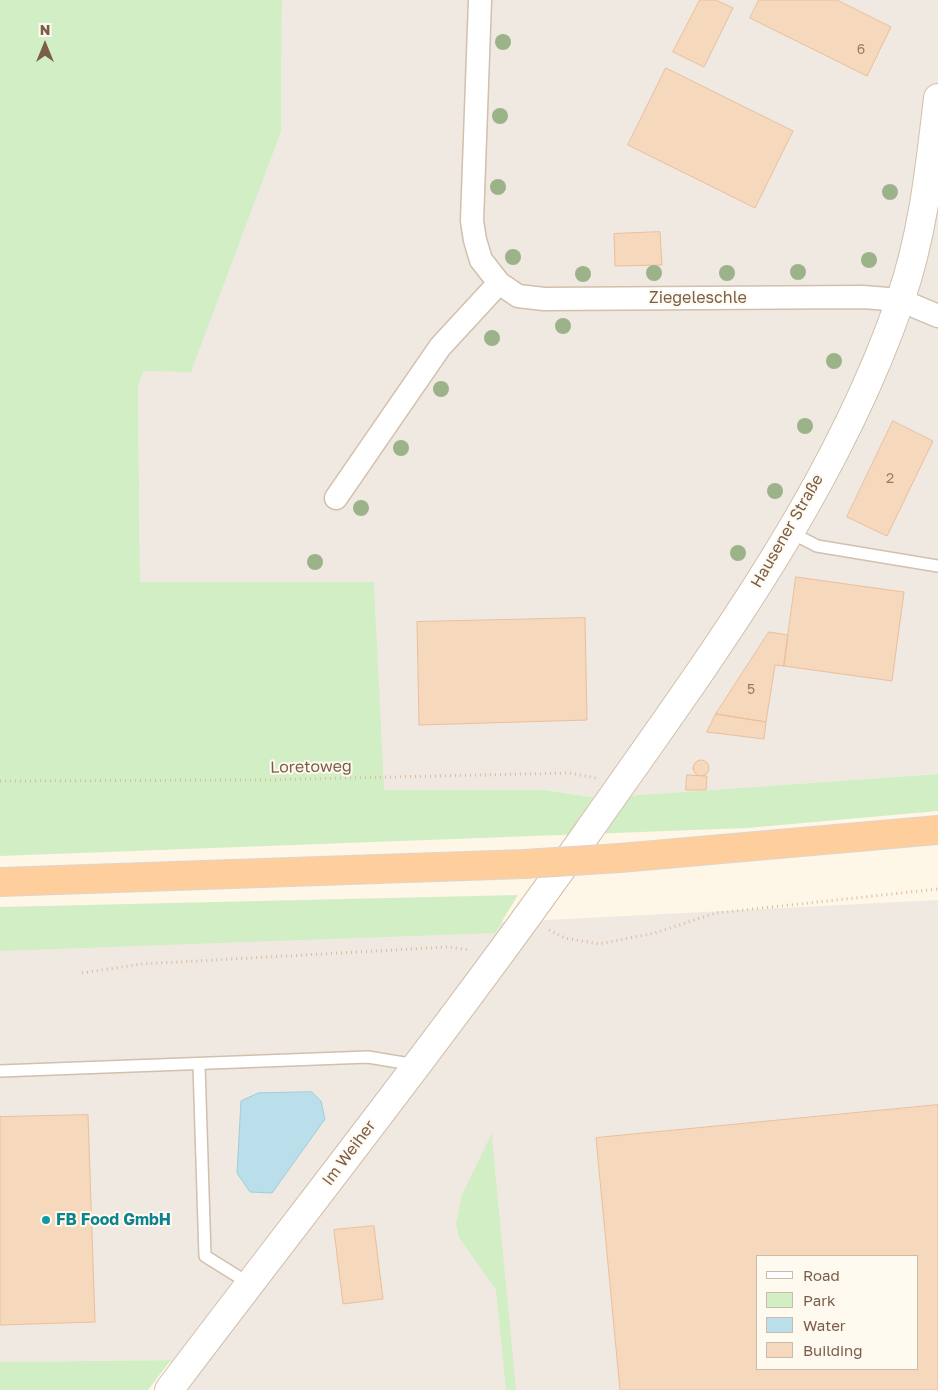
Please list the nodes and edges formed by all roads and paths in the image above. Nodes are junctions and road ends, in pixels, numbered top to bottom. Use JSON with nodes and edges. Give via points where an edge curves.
{"nodes":[{"id":1,"x":474,"y":0,"type":"edge"},
{"id":2,"x":480,"y":0,"type":"edge"},
{"id":3,"x":938,"y":98,"type":"edge"},
{"id":4,"x":499,"y":283,"type":"junction"},
{"id":5,"x":900,"y":300,"type":"junction"},
{"id":6,"x":938,"y":316,"type":"edge"},
{"id":7,"x":336,"y":498,"type":"dead end"},
{"id":8,"x":788,"y":532,"type":"junction"},
{"id":9,"x":938,"y":566,"type":"edge"},
{"id":10,"x":0,"y":781,"type":"edge"},
{"id":11,"x":618,"y":790,"type":"junction"},
{"id":12,"x":938,"y":830,"type":"edge"},
{"id":13,"x":0,"y":882,"type":"edge"},
{"id":14,"x":938,"y":889,"type":"edge"},
{"id":15,"x":529,"y":915,"type":"junction"},
{"id":16,"x":448,"y":947,"type":"dead end"},
{"id":17,"x":82,"y":973,"type":"dead end"},
{"id":18,"x":199,"y":1065,"type":"junction"},
{"id":19,"x":416,"y":1066,"type":"junction"},
{"id":20,"x":0,"y":1071,"type":"edge"},
{"id":21,"x":250,"y":1284,"type":"junction"},
{"id":22,"x":169,"y":1390,"type":"edge"}],
"edges":[{"from":1,"to":2,"type":"street","name":"Ziegeleschle"},
{"from":2,"to":4,"type":"street","name":"Ziegeleschle","via":[[472,221],[482,260]]},
{"from":3,"to":5,"type":"street","name":"Hausener Straße","via":[[925,210]]},
{"from":4,"to":5,"type":"street","name":"Ziegeleschle","via":[[518,296],[544,299],[863,297]]},
{"from":4,"to":7,"type":"street","via":[[440,347]]},
{"from":5,"to":6,"type":"street","name":"Ziegeleschle"},
{"from":5,"to":8,"type":"street","name":"Hausener Straße","via":[[858,402]]},
{"from":8,"to":9,"type":"lane","via":[[817,546]]},
{"from":8,"to":11,"type":"street","name":"Hausener Straße","via":[[727,634]]},
{"from":10,"to":11,"type":"path","name":"Loretoweg","via":[[261,780],[569,773],[600,779]]},
{"from":11,"to":15,"type":"street","name":"Hausener Straße"},
{"from":12,"to":13,"type":"highway","bridge":true,"via":[[524,864]]},
{"from":14,"to":15,"type":"path","via":[[716,913],[655,933],[599,944],[565,938],[542,927]]},
{"from":15,"to":19,"type":"street","name":"Im Weiher"},
{"from":16,"to":17,"type":"path","via":[[142,964]]},
{"from":18,"to":19,"type":"lane","via":[[368,1057]]},
{"from":18,"to":20,"type":"lane"},
{"from":18,"to":21,"type":"lane","via":[[205,1256]]},
{"from":19,"to":21,"type":"street","name":"Im Weiher"},
{"from":21,"to":22,"type":"street","name":"Im Weiher"}]}
